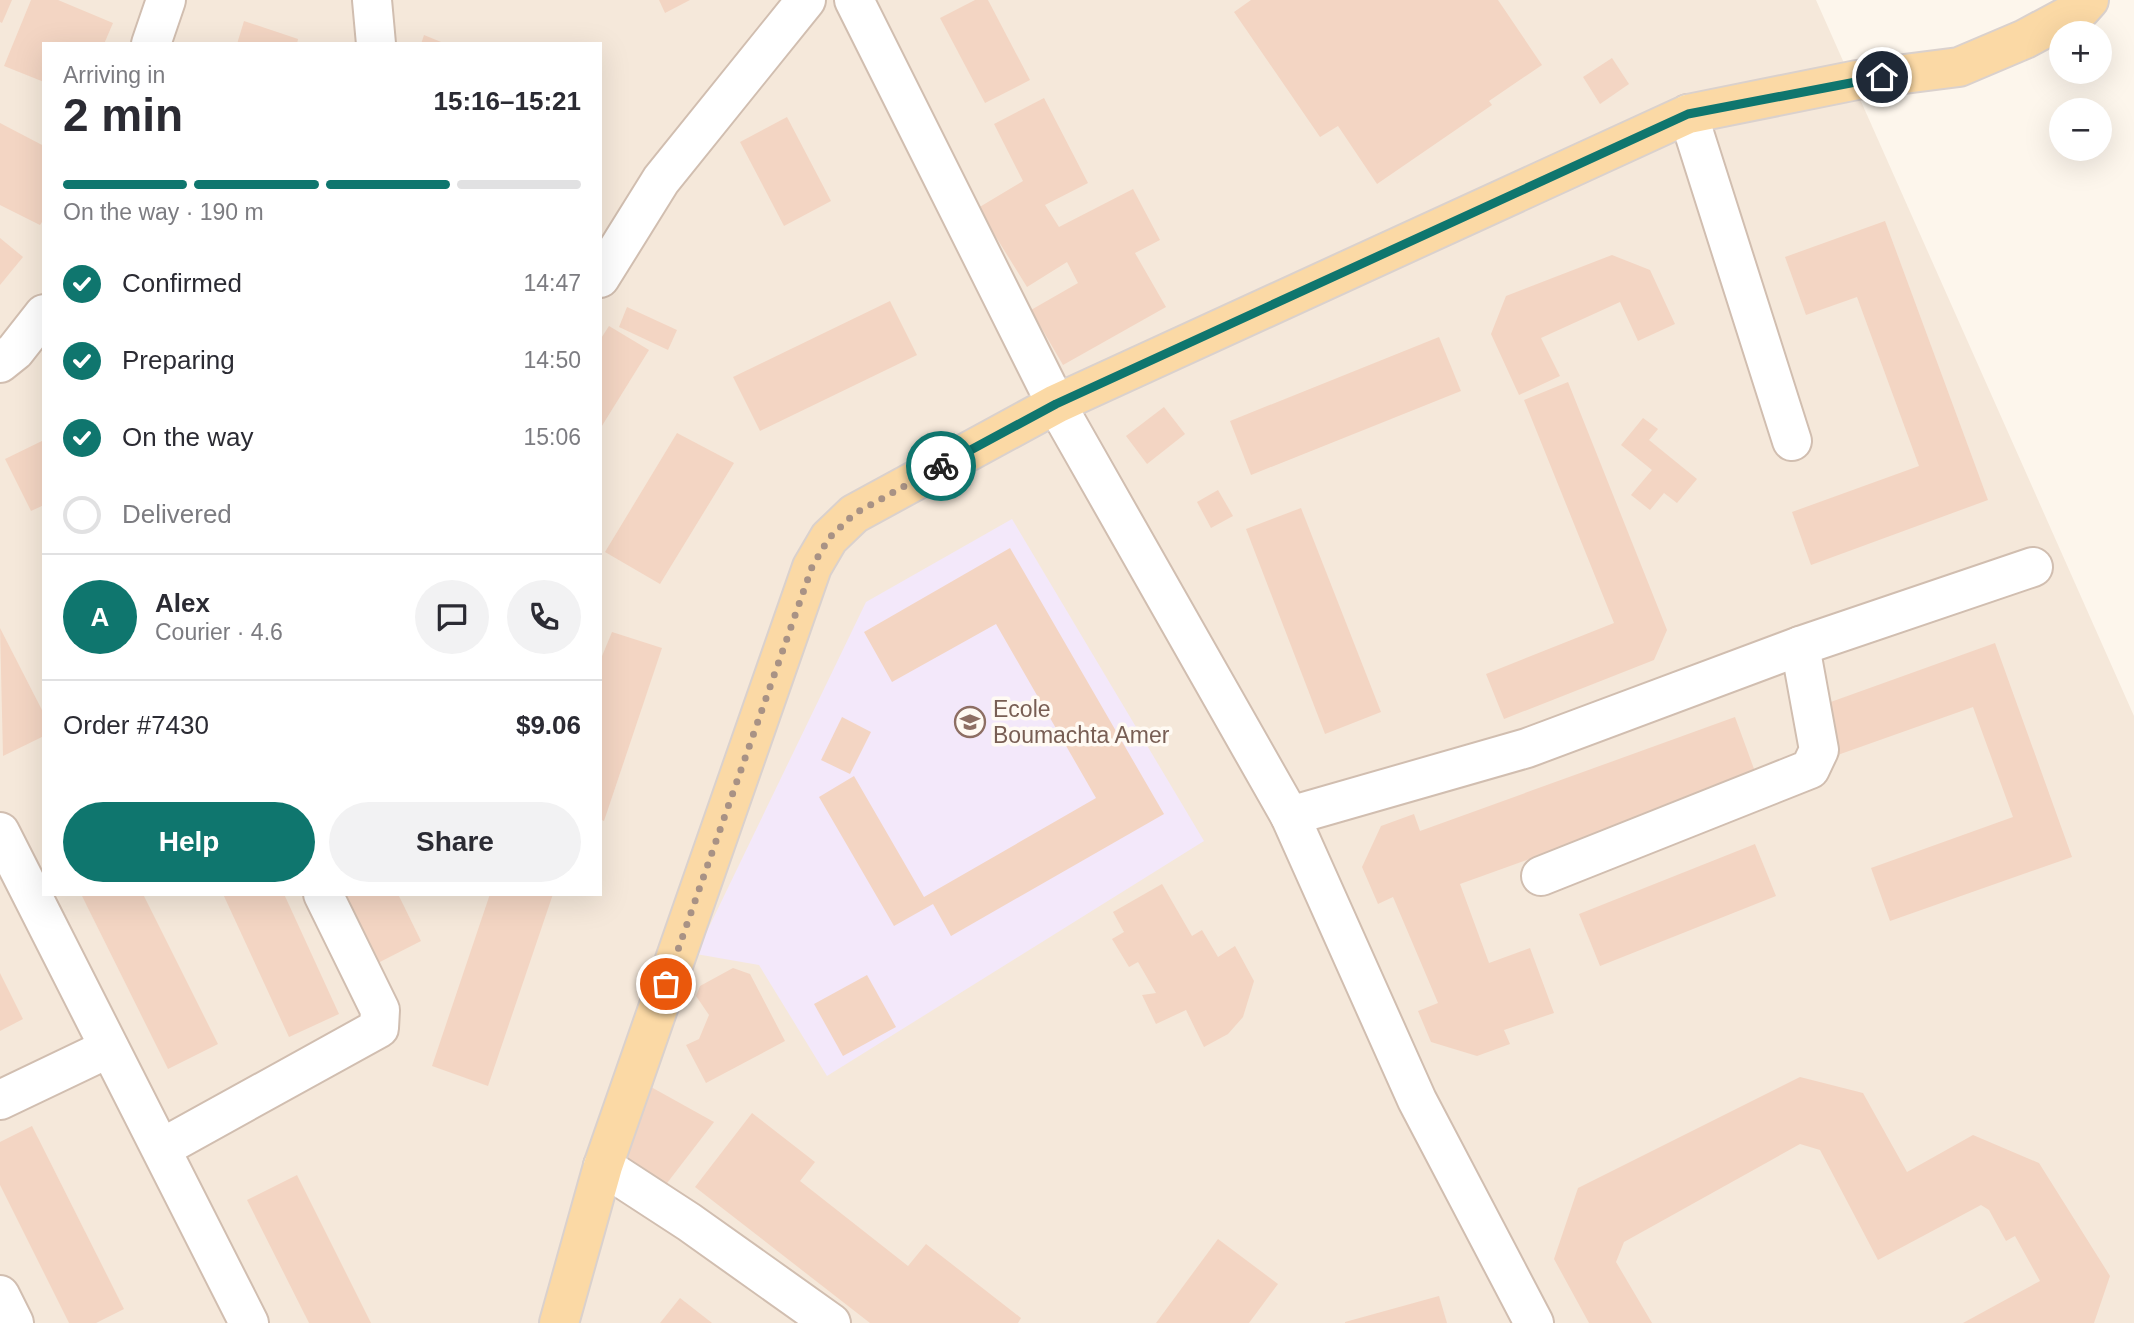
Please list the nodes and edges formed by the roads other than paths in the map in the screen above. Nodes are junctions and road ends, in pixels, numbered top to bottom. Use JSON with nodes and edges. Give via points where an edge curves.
{"nodes":[{"id":1,"x":166,"y":0,"type":"edge"},
{"id":2,"x":372,"y":0,"type":"edge"},
{"id":3,"x":806,"y":0,"type":"edge"},
{"id":4,"x":854,"y":0,"type":"edge"},
{"id":5,"x":2089,"y":0,"type":"edge"},
{"id":6,"x":152,"y":42,"type":"edge"},
{"id":7,"x":376,"y":42,"type":"edge"},
{"id":8,"x":1688,"y":114,"type":"junction"},
{"id":9,"x":611,"y":236,"type":"edge"},
{"id":10,"x":602,"y":270,"type":"edge"},
{"id":11,"x":42,"y":317,"type":"edge"},
{"id":12,"x":0,"y":363,"type":"edge"},
{"id":13,"x":1056,"y":404,"type":"junction"},
{"id":14,"x":1792,"y":441,"type":"dead end"},
{"id":15,"x":2033,"y":567,"type":"dead end"},
{"id":16,"x":1800,"y":646,"type":"junction"},
{"id":17,"x":1290,"y":816,"type":"junction"},
{"id":18,"x":0,"y":832,"type":"edge"},
{"id":19,"x":31,"y":861,"type":"edge"},
{"id":20,"x":1541,"y":876,"type":"dead end"},
{"id":21,"x":42,"y":887,"type":"edge"},
{"id":22,"x":46,"y":896,"type":"edge"},
{"id":23,"x":324,"y":896,"type":"edge"},
{"id":24,"x":109,"y":1048,"type":"junction"},
{"id":25,"x":0,"y":1100,"type":"edge"},
{"id":26,"x":162,"y":1148,"type":"junction"},
{"id":27,"x":603,"y":1166,"type":"junction"},
{"id":28,"x":0,"y":1295,"type":"edge"},
{"id":29,"x":14,"y":1323,"type":"edge"},
{"id":30,"x":249,"y":1323,"type":"edge"},
{"id":31,"x":559,"y":1323,"type":"edge"},
{"id":32,"x":831,"y":1323,"type":"edge"},
{"id":33,"x":1534,"y":1323,"type":"edge"}],
"edges":[{"from":1,"to":6,"type":"street"},
{"from":2,"to":7,"type":"street"},
{"from":3,"to":9,"type":"street"},
{"from":4,"to":13,"type":"street"},
{"from":5,"to":8,"type":"main road","via":[[2081,9],[2025,39],[1959,67],[1857,80]]},
{"from":8,"to":13,"type":"main road"},
{"from":8,"to":14,"type":"street"},
{"from":9,"to":10,"type":"street"},
{"from":11,"to":12,"type":"street"},
{"from":13,"to":17,"type":"street"},
{"from":13,"to":27,"type":"main road","via":[[854,514],[829,538],[812,567]]},
{"from":15,"to":16,"type":"street"},
{"from":16,"to":17,"type":"street","via":[[1527,748]]},
{"from":16,"to":20,"type":"street","via":[[1819,750],[1810,769]]},
{"from":17,"to":33,"type":"street","via":[[1418,1100]]},
{"from":18,"to":19,"type":"street"},
{"from":19,"to":21,"type":"street"},
{"from":22,"to":24,"type":"street"},
{"from":23,"to":26,"type":"street","via":[[380,1010],[379,1028]]},
{"from":24,"to":25,"type":"street"},
{"from":24,"to":26,"type":"street"},
{"from":26,"to":30,"type":"street"},
{"from":27,"to":31,"type":"main road"},
{"from":27,"to":32,"type":"street"},
{"from":28,"to":29,"type":"street"}]}
